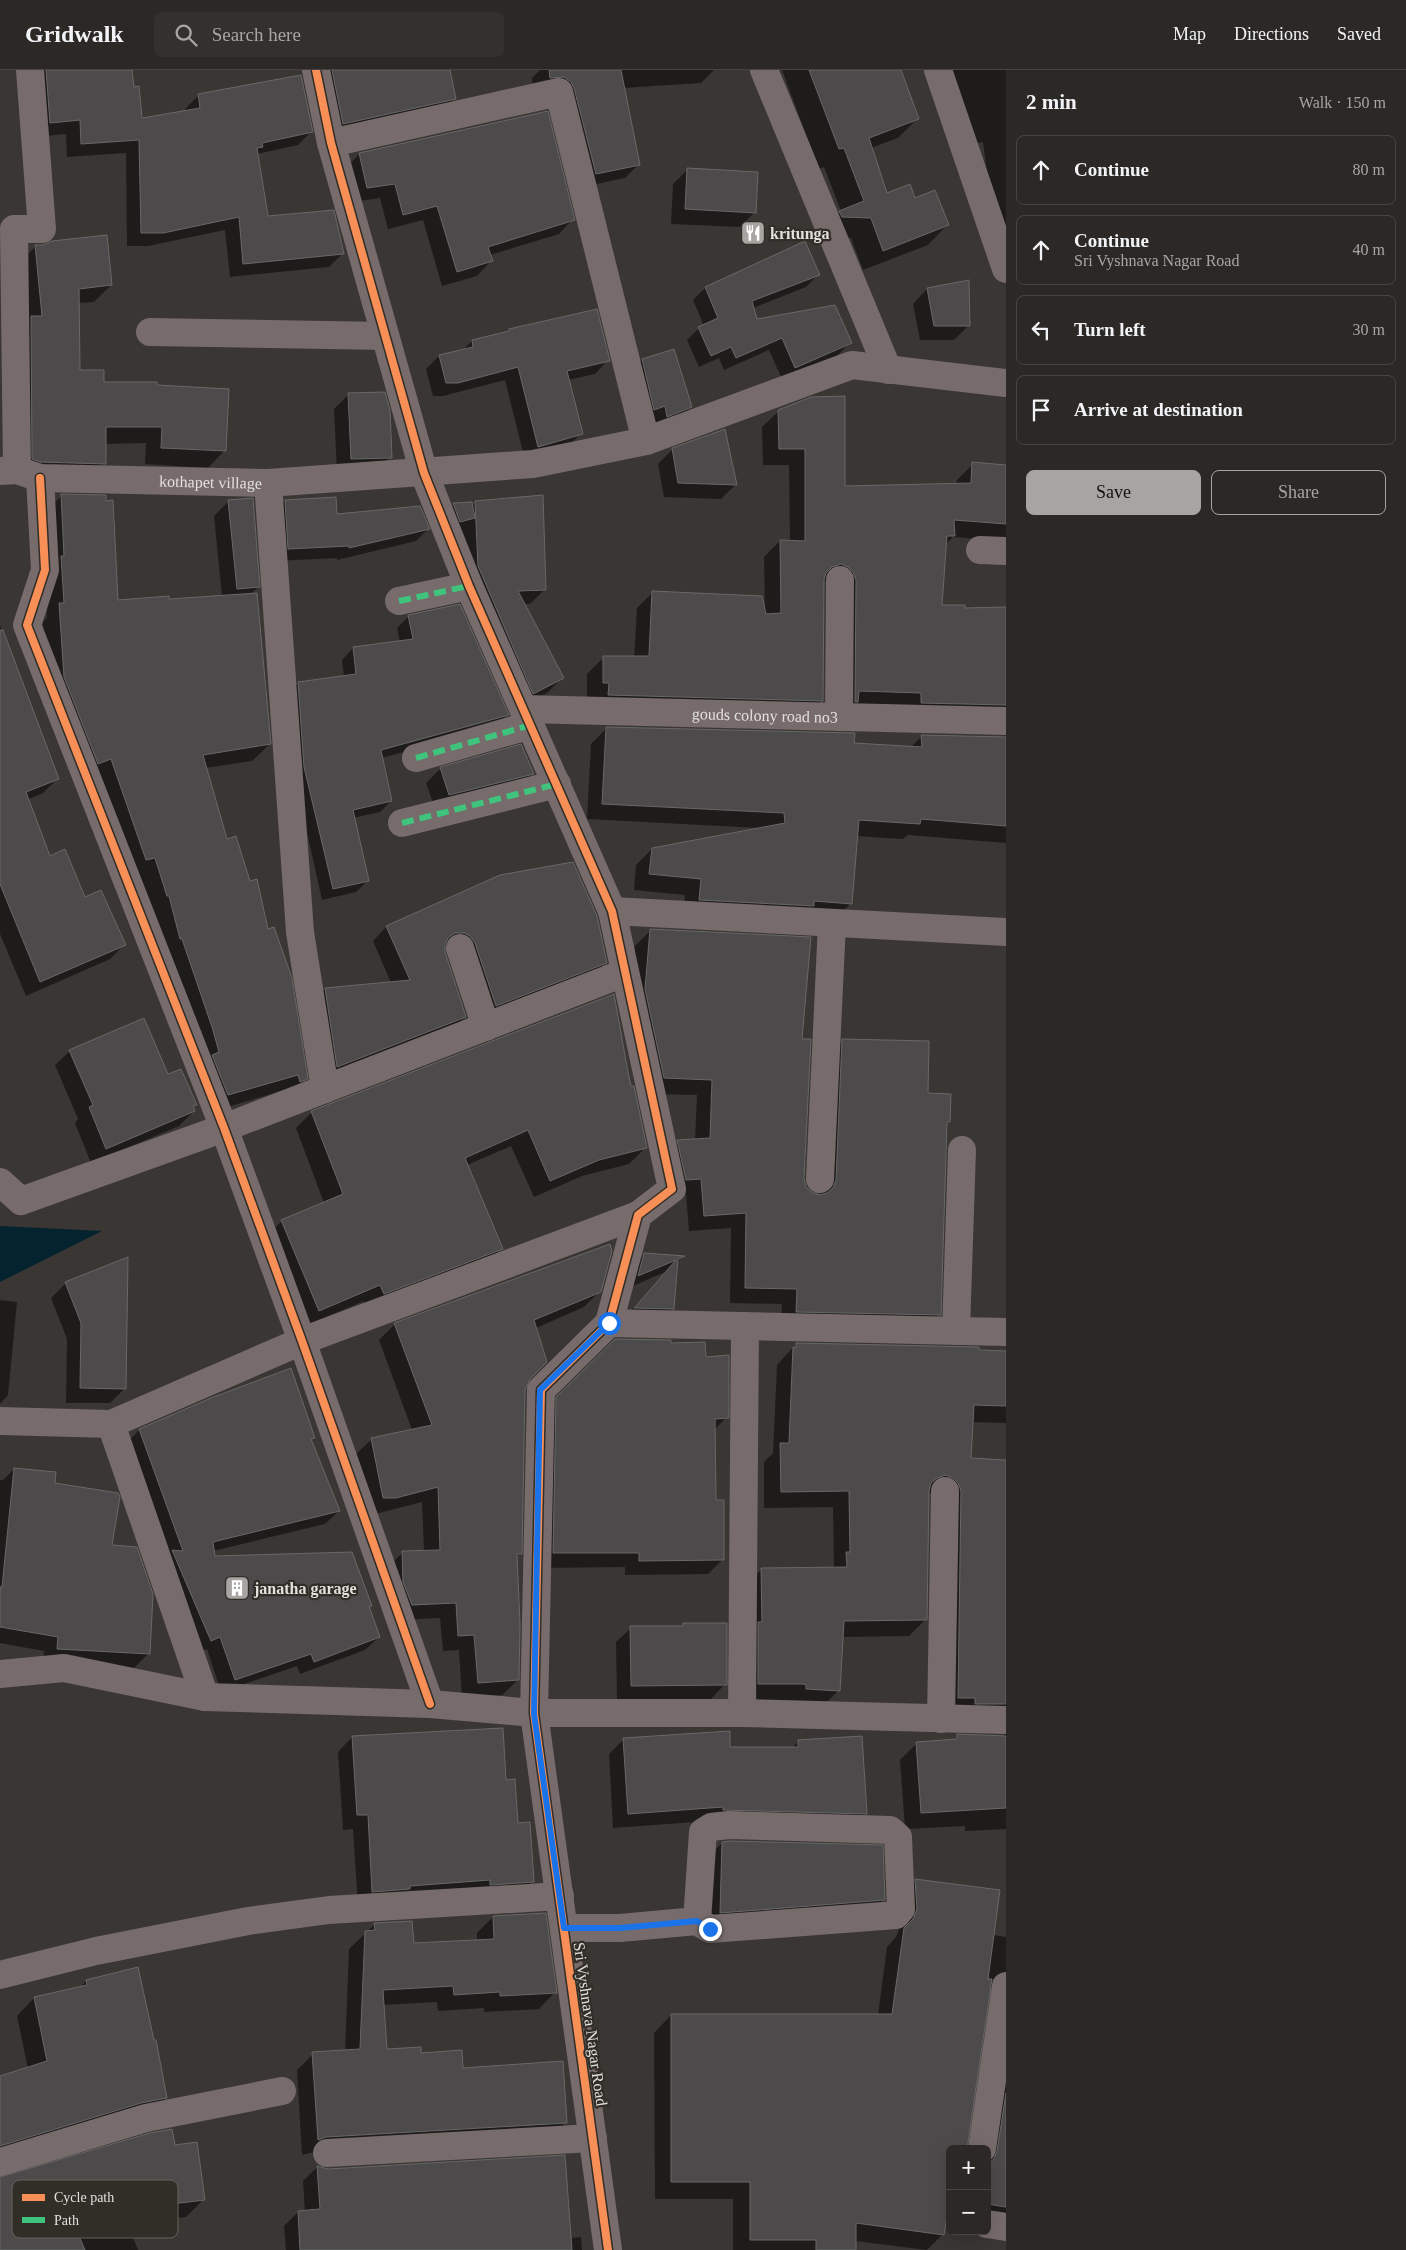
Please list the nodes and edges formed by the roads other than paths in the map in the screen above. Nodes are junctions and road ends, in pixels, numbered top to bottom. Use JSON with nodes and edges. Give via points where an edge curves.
{"nodes":[{"id":1,"x":30,"y":70,"type":"edge"},
{"id":2,"x":316,"y":70,"type":"edge"},
{"id":3,"x":764,"y":70,"type":"edge"},
{"id":4,"x":938,"y":70,"type":"edge"},
{"id":5,"x":331,"y":143,"type":"junction"},
{"id":6,"x":1006,"y":269,"type":"edge"},
{"id":7,"x":150,"y":332,"type":"dead end"},
{"id":8,"x":385,"y":336,"type":"junction"},
{"id":9,"x":888,"y":370,"type":"junction"},
{"id":10,"x":1006,"y":383,"type":"edge"},
{"id":11,"x":646,"y":442,"type":"junction"},
{"id":12,"x":19,"y":473,"type":"edge"},
{"id":13,"x":424,"y":473,"type":"junction"},
{"id":14,"x":268,"y":483,"type":"junction"},
{"id":15,"x":840,"y":580,"type":"dead end"},
{"id":16,"x":470,"y":586,"type":"junction"},
{"id":17,"x":399,"y":601,"type":"dead end"},
{"id":18,"x":839,"y":716,"type":"junction"},
{"id":19,"x":527,"y":717,"type":"junction"},
{"id":20,"x":1006,"y":721,"type":"edge"},
{"id":21,"x":416,"y":758,"type":"dead end"},
{"id":22,"x":557,"y":784,"type":"junction"},
{"id":23,"x":402,"y":823,"type":"dead end"},
{"id":24,"x":612,"y":912,"type":"junction"},
{"id":25,"x":832,"y":923,"type":"junction"},
{"id":26,"x":1006,"y":932,"type":"edge"},
{"id":27,"x":460,"y":948,"type":"dead end"},
{"id":28,"x":624,"y":973,"type":"junction"},
{"id":29,"x":486,"y":1026,"type":"junction"},
{"id":30,"x":325,"y":1089,"type":"junction"},
{"id":31,"x":224,"y":1128,"type":"junction"},
{"id":32,"x":962,"y":1150,"type":"dead end"},
{"id":33,"x":820,"y":1179,"type":"dead end"},
{"id":34,"x":0,"y":1182,"type":"edge"},
{"id":35,"x":638,"y":1215,"type":"junction"},
{"id":36,"x":609,"y":1323,"type":"junction"},
{"id":37,"x":745,"y":1326,"type":"junction"},
{"id":38,"x":956,"y":1330,"type":"junction"},
{"id":39,"x":1006,"y":1332,"type":"edge"},
{"id":40,"x":302,"y":1341,"type":"junction"},
{"id":41,"x":0,"y":1421,"type":"edge"},
{"id":42,"x":111,"y":1424,"type":"junction"},
{"id":43,"x":945,"y":1491,"type":"dead end"},
{"id":44,"x":0,"y":1674,"type":"edge"},
{"id":45,"x":205,"y":1698,"type":"junction"},
{"id":46,"x":430,"y":1704,"type":"junction"},
{"id":47,"x":742,"y":1713,"type":"junction"},
{"id":48,"x":534,"y":1714,"type":"junction"},
{"id":49,"x":941,"y":1719,"type":"junction"},
{"id":50,"x":1006,"y":1720,"type":"edge"},
{"id":51,"x":560,"y":1896,"type":"junction"},
{"id":52,"x":697,"y":1921,"type":"junction"},
{"id":53,"x":564,"y":1928,"type":"junction"},
{"id":54,"x":0,"y":1975,"type":"edge"},
{"id":55,"x":1006,"y":1986,"type":"edge"},
{"id":56,"x":1002,"y":2047,"type":"edge"},
{"id":57,"x":282,"y":2091,"type":"dead end"},
{"id":58,"x":593,"y":2138,"type":"junction"},
{"id":59,"x":983,"y":2145,"type":"edge"},
{"id":60,"x":327,"y":2153,"type":"dead end"},
{"id":61,"x":0,"y":2162,"type":"edge"},
{"id":62,"x":991,"y":2225,"type":"edge"},
{"id":63,"x":1006,"y":2227,"type":"edge"},
{"id":64,"x":608,"y":2250,"type":"edge"}],
"edges":[{"from":1,"to":12,"type":"street","via":[[42,229],[14,229]]},
{"from":2,"to":5,"type":"street"},
{"from":3,"to":9,"type":"street"},
{"from":4,"to":6,"type":"street"},
{"from":5,"to":8,"type":"street"},
{"from":5,"to":11,"type":"street","via":[[559,92]]},
{"from":7,"to":8,"type":"street"},
{"from":8,"to":13,"type":"street"},
{"from":9,"to":10,"type":"street","name":"kothapet village"},
{"from":9,"to":11,"type":"street","name":"kothapet village","via":[[852,365]]},
{"from":11,"to":13,"type":"street","name":"kothapet village","via":[[533,464]]},
{"from":12,"to":14,"type":"street","name":"kothapet village"},
{"from":12,"to":31,"type":"street","via":[[45,570],[26,625]]},
{"from":13,"to":14,"type":"street","name":"kothapet village"},
{"from":13,"to":16,"type":"street"},
{"from":14,"to":30,"type":"street","via":[[300,932]]},
{"from":15,"to":18,"type":"street"},
{"from":16,"to":17,"type":"street"},
{"from":16,"to":19,"type":"street"},
{"from":18,"to":19,"type":"street","name":"gouds colony road no3"},
{"from":18,"to":20,"type":"street","name":"gouds colony road no3"},
{"from":19,"to":21,"type":"street","name":"gouds colony road no3"},
{"from":19,"to":22,"type":"street"},
{"from":22,"to":23,"type":"street"},
{"from":22,"to":24,"type":"street"},
{"from":24,"to":25,"type":"street"},
{"from":24,"to":28,"type":"street"},
{"from":25,"to":26,"type":"street"},
{"from":25,"to":33,"type":"street"},
{"from":27,"to":29,"type":"street"},
{"from":28,"to":29,"type":"street"},
{"from":28,"to":35,"type":"street","via":[[672,1189]]},
{"from":29,"to":30,"type":"street"},
{"from":30,"to":31,"type":"street"},
{"from":31,"to":34,"type":"street","via":[[22,1201]]},
{"from":31,"to":40,"type":"street"},
{"from":32,"to":38,"type":"street"},
{"from":35,"to":36,"type":"street"},
{"from":35,"to":40,"type":"street"},
{"from":36,"to":37,"type":"street"},
{"from":36,"to":48,"type":"street","name":"Sri Vyshnava Nagar Road","via":[[540,1390]]},
{"from":37,"to":38,"type":"street"},
{"from":37,"to":47,"type":"street"},
{"from":38,"to":39,"type":"street"},
{"from":40,"to":42,"type":"street"},
{"from":40,"to":46,"type":"street"},
{"from":41,"to":42,"type":"street"},
{"from":42,"to":45,"type":"street"},
{"from":43,"to":49,"type":"street"},
{"from":44,"to":45,"type":"street","via":[[64,1668]]},
{"from":45,"to":46,"type":"street"},
{"from":46,"to":48,"type":"street"},
{"from":47,"to":48,"type":"street"},
{"from":47,"to":49,"type":"street"},
{"from":48,"to":51,"type":"street","name":"Sri Vyshnava Nagar Road"},
{"from":49,"to":50,"type":"street"},
{"from":51,"to":53,"type":"street","name":"Sri Vyshnava Nagar Road"},
{"from":51,"to":54,"type":"street","via":[[328,1910],[248,1921],[96,1951]]},
{"from":52,"to":52,"type":"street","via":[[710,1929],[896,1915],[902,1909],[898,1837],[890,1830],[711,1827],[703,1832]]},
{"from":52,"to":53,"type":"street","via":[[620,1928]]},
{"from":53,"to":58,"type":"street","name":"Sri Vyshnava Nagar Road"},
{"from":55,"to":56,"type":"street"},
{"from":56,"to":59,"type":"street"},
{"from":57,"to":61,"type":"street","via":[[146,2118]]},
{"from":58,"to":60,"type":"street"},
{"from":58,"to":64,"type":"street","name":"Sri Vyshnava Nagar Road"},
{"from":62,"to":63,"type":"street"}]}
